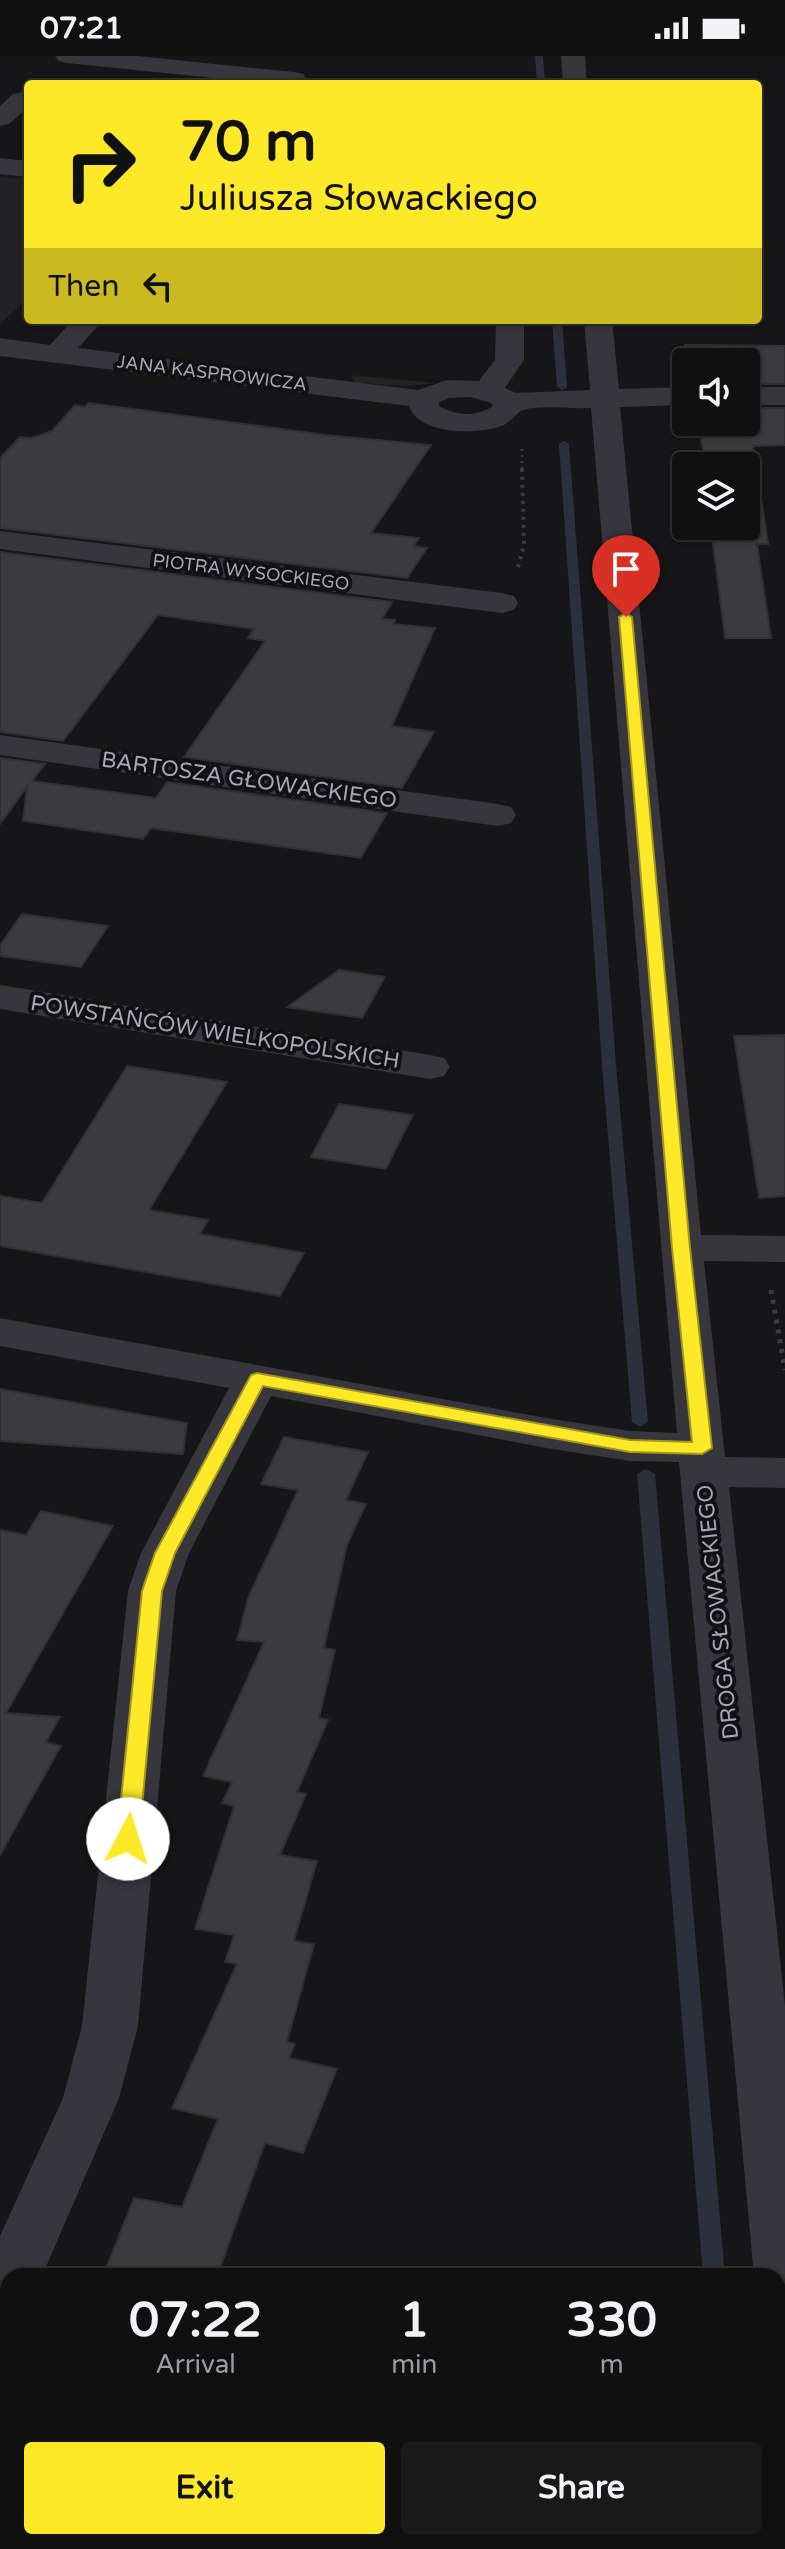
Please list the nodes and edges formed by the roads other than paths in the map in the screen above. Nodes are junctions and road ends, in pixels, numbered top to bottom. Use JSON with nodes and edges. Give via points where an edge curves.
{"nodes":[{"id":1,"x":67,"y":56,"type":"edge"},
{"id":2,"x":283,"y":56,"type":"edge"},
{"id":3,"x":573,"y":56,"type":"edge"},
{"id":4,"x":277,"y":80,"type":"edge"},
{"id":5,"x":294,"y":80,"type":"edge"},
{"id":6,"x":575,"y":80,"type":"edge"},
{"id":7,"x":22,"y":99,"type":"dead end"},
{"id":8,"x":0,"y":119,"type":"edge"},
{"id":9,"x":0,"y":166,"type":"edge"},
{"id":10,"x":24,"y":169,"type":"edge"},
{"id":11,"x":85,"y":324,"type":"edge"},
{"id":12,"x":510,"y":324,"type":"edge"},
{"id":13,"x":598,"y":324,"type":"edge"},
{"id":14,"x":0,"y":347,"type":"edge"},
{"id":15,"x":57,"y":354,"type":"junction"},
{"id":16,"x":760,"y":396,"type":"edge"},
{"id":17,"x":785,"y":396,"type":"edge"},
{"id":18,"x":672,"y":397,"type":"edge"},
{"id":19,"x":606,"y":399,"type":"junction"},
{"id":20,"x":495,"y":403,"type":"junction"},
{"id":21,"x":522,"y":440,"type":"road end"},
{"id":22,"x":0,"y":540,"type":"edge"},
{"id":23,"x":502,"y":603,"type":"road end"},
{"id":24,"x":0,"y":745,"type":"edge"},
{"id":25,"x":498,"y":815,"type":"dead end"},
{"id":26,"x":0,"y":997,"type":"edge"},
{"id":27,"x":430,"y":1067,"type":"dead end"},
{"id":28,"x":681,"y":1248,"type":"junction"},
{"id":29,"x":775,"y":1249,"type":"edge"},
{"id":30,"x":0,"y":1332,"type":"edge"},
{"id":31,"x":257,"y":1379,"type":"junction"},
{"id":32,"x":703,"y":1460,"type":"junction"},
{"id":33,"x":785,"y":1473,"type":"edge"},
{"id":34,"x":774,"y":2063,"type":"edge"},
{"id":35,"x":16,"y":2268,"type":"edge"},
{"id":36,"x":784,"y":2268,"type":"edge"}],
"edges":[{"from":1,"to":4,"type":"street"},
{"from":2,"to":5,"type":"street"},
{"from":3,"to":6,"type":"street"},
{"from":7,"to":8,"type":"street"},
{"from":9,"to":10,"type":"street"},
{"from":11,"to":15,"type":"street"},
{"from":12,"to":20,"type":"street","via":[[510,364]]},
{"from":13,"to":19,"type":"street","name":"DROGA SŁOWACKIEGO"},
{"from":14,"to":15,"type":"street","name":"JANA KASPROWICZA"},
{"from":15,"to":20,"type":"street","name":"JANA KASPROWICZA","via":[[424,399],[449,389]]},
{"from":16,"to":17,"type":"street"},
{"from":18,"to":19,"type":"street"},
{"from":19,"to":20,"type":"street"},
{"from":19,"to":28,"type":"street","name":"DROGA SŁOWACKIEGO"},
{"from":20,"to":21,"type":"street"},
{"from":22,"to":23,"type":"street","name":"PIOTRA WYSOCKIEGO"},
{"from":24,"to":25,"type":"street","name":"BARTOSZA GŁOWACKIEGO"},
{"from":26,"to":27,"type":"street","name":"POWSTAŃCÓW WIELKOPOLSKICH"},
{"from":28,"to":29,"type":"street"},
{"from":28,"to":32,"type":"street","name":"DROGA SŁOWACKIEGO"},
{"from":30,"to":31,"type":"street"},
{"from":31,"to":32,"type":"street"},
{"from":31,"to":35,"type":"street","via":[[165,1553],[152,1591],[110,2026],[91,2098]]},
{"from":32,"to":33,"type":"street"},
{"from":32,"to":34,"type":"street","name":"DROGA SŁOWACKIEGO"},
{"from":34,"to":36,"type":"street","name":"DROGA SŁOWACKIEGO"}]}
